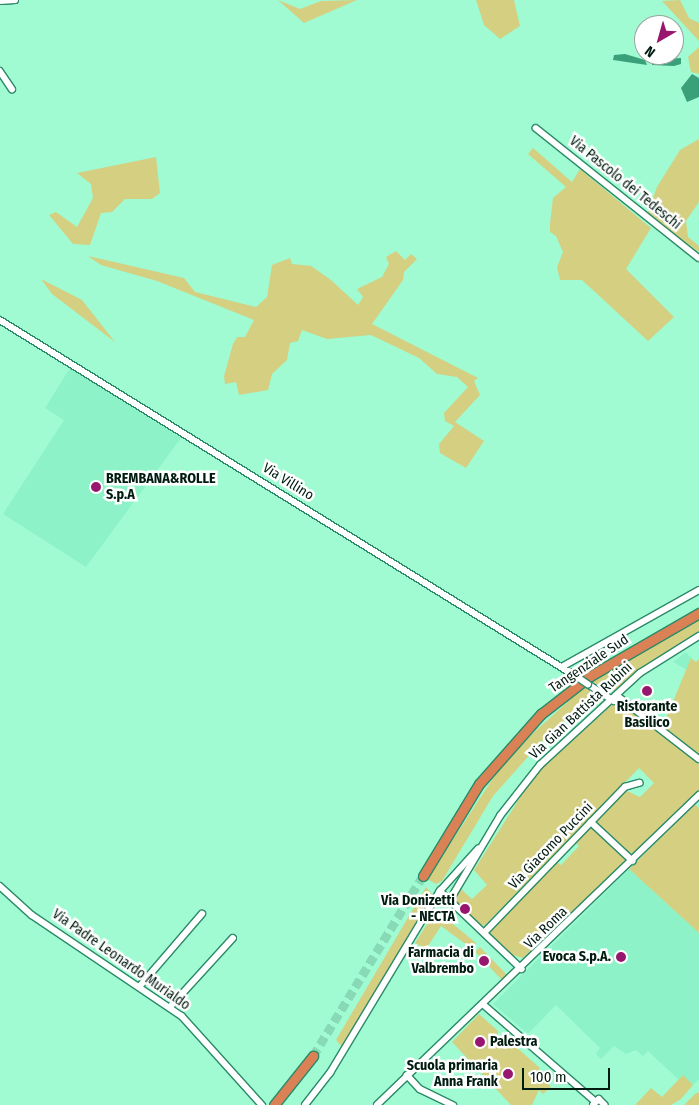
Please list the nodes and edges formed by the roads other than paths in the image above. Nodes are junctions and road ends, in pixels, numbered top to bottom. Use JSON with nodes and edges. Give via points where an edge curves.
{"nodes":[{"id":1,"x":15,"y":0,"type":"edge"},
{"id":2,"x":0,"y":1,"type":"edge"},
{"id":3,"x":0,"y":71,"type":"edge"},
{"id":4,"x":12,"y":89,"type":"dead end"},
{"id":5,"x":536,"y":128,"type":"dead end"},
{"id":6,"x":699,"y":258,"type":"edge"},
{"id":7,"x":0,"y":320,"type":"edge"},
{"id":8,"x":699,"y":590,"type":"edge"},
{"id":9,"x":699,"y":614,"type":"edge"},
{"id":10,"x":699,"y":636,"type":"edge"},
{"id":11,"x":562,"y":667,"type":"junction"},
{"id":12,"x":616,"y":699,"type":"junction"},
{"id":13,"x":699,"y":760,"type":"edge"},
{"id":14,"x":639,"y":783,"type":"dead end"},
{"id":15,"x":697,"y":800,"type":"edge"},
{"id":16,"x":591,"y":822,"type":"junction"},
{"id":17,"x":483,"y":844,"type":"junction"},
{"id":18,"x":633,"y":861,"type":"junction"},
{"id":19,"x":423,"y":876,"type":"tunnel mouth"},
{"id":20,"x":0,"y":886,"type":"edge"},
{"id":21,"x":440,"y":891,"type":"junction"},
{"id":22,"x":450,"y":900,"type":"junction"},
{"id":23,"x":202,"y":914,"type":"dead end"},
{"id":24,"x":484,"y":932,"type":"junction"},
{"id":25,"x":233,"y":938,"type":"dead end"},
{"id":26,"x":522,"y":969,"type":"junction"},
{"id":27,"x":140,"y":986,"type":"junction"},
{"id":28,"x":483,"y":1004,"type":"junction"},
{"id":29,"x":170,"y":1007,"type":"junction"},
{"id":30,"x":313,"y":1056,"type":"tunnel mouth"},
{"id":31,"x":407,"y":1075,"type":"junction"},
{"id":32,"x":594,"y":1103,"type":"edge"},
{"id":33,"x":262,"y":1105,"type":"edge"},
{"id":34,"x":274,"y":1105,"type":"edge"},
{"id":35,"x":305,"y":1105,"type":"edge"},
{"id":36,"x":377,"y":1105,"type":"edge"},
{"id":37,"x":453,"y":1105,"type":"edge"},
{"id":38,"x":605,"y":1105,"type":"edge"}],
"edges":[{"from":1,"to":2,"type":"street"},
{"from":3,"to":4,"type":"street"},
{"from":5,"to":6,"type":"street","name":"Via Pascolo dei Tedeschi"},
{"from":7,"to":11,"type":"street","name":"Via Villino"},
{"from":8,"to":11,"type":"street"},
{"from":9,"to":19,"type":"highway","name":"Tangenziale Sud","via":[[590,676],[541,714],[479,784]]},
{"from":10,"to":12,"type":"street","name":"Via Gian Battista Rubini","via":[[640,673]]},
{"from":11,"to":12,"type":"street","name":"Via Villino","bridge":true},
{"from":12,"to":13,"type":"street","name":"Via Villino"},
{"from":12,"to":17,"type":"street","name":"Via Gian Battista Rubini","via":[[540,765]]},
{"from":14,"to":16,"type":"street","name":"Via Giacomo Puccini","via":[[625,787]]},
{"from":15,"to":18,"type":"street","name":"Via Roma"},
{"from":16,"to":18,"type":"street"},
{"from":16,"to":24,"type":"street","name":"Via Giacomo Puccini"},
{"from":17,"to":21,"type":"street","via":[[455,870]]},
{"from":17,"to":22,"type":"street","name":"Via Gian Battista Rubini"},
{"from":18,"to":26,"type":"street","name":"Via Roma"},
{"from":20,"to":27,"type":"street","name":"Via Padre Leonardo Murialdo","via":[[32,914]]},
{"from":21,"to":22,"type":"street"},
{"from":21,"to":35,"type":"street","via":[[330,1073]]},
{"from":22,"to":24,"type":"street"},
{"from":23,"to":27,"type":"street"},
{"from":24,"to":26,"type":"street"},
{"from":25,"to":29,"type":"street"},
{"from":26,"to":28,"type":"street","name":"Via Roma"},
{"from":27,"to":29,"type":"street","name":"Via Padre Leonardo Murialdo"},
{"from":28,"to":31,"type":"street","name":"Via Roma"},
{"from":28,"to":32,"type":"street"},
{"from":29,"to":33,"type":"street","name":"Via Padre Leonardo Murialdo","via":[[224,1060]]},
{"from":30,"to":34,"type":"highway"},
{"from":31,"to":36,"type":"street","name":"Via Roma"},
{"from":31,"to":37,"type":"street","via":[[420,1089]]},
{"from":32,"to":38,"type":"street","via":[[601,1100]]}]}
